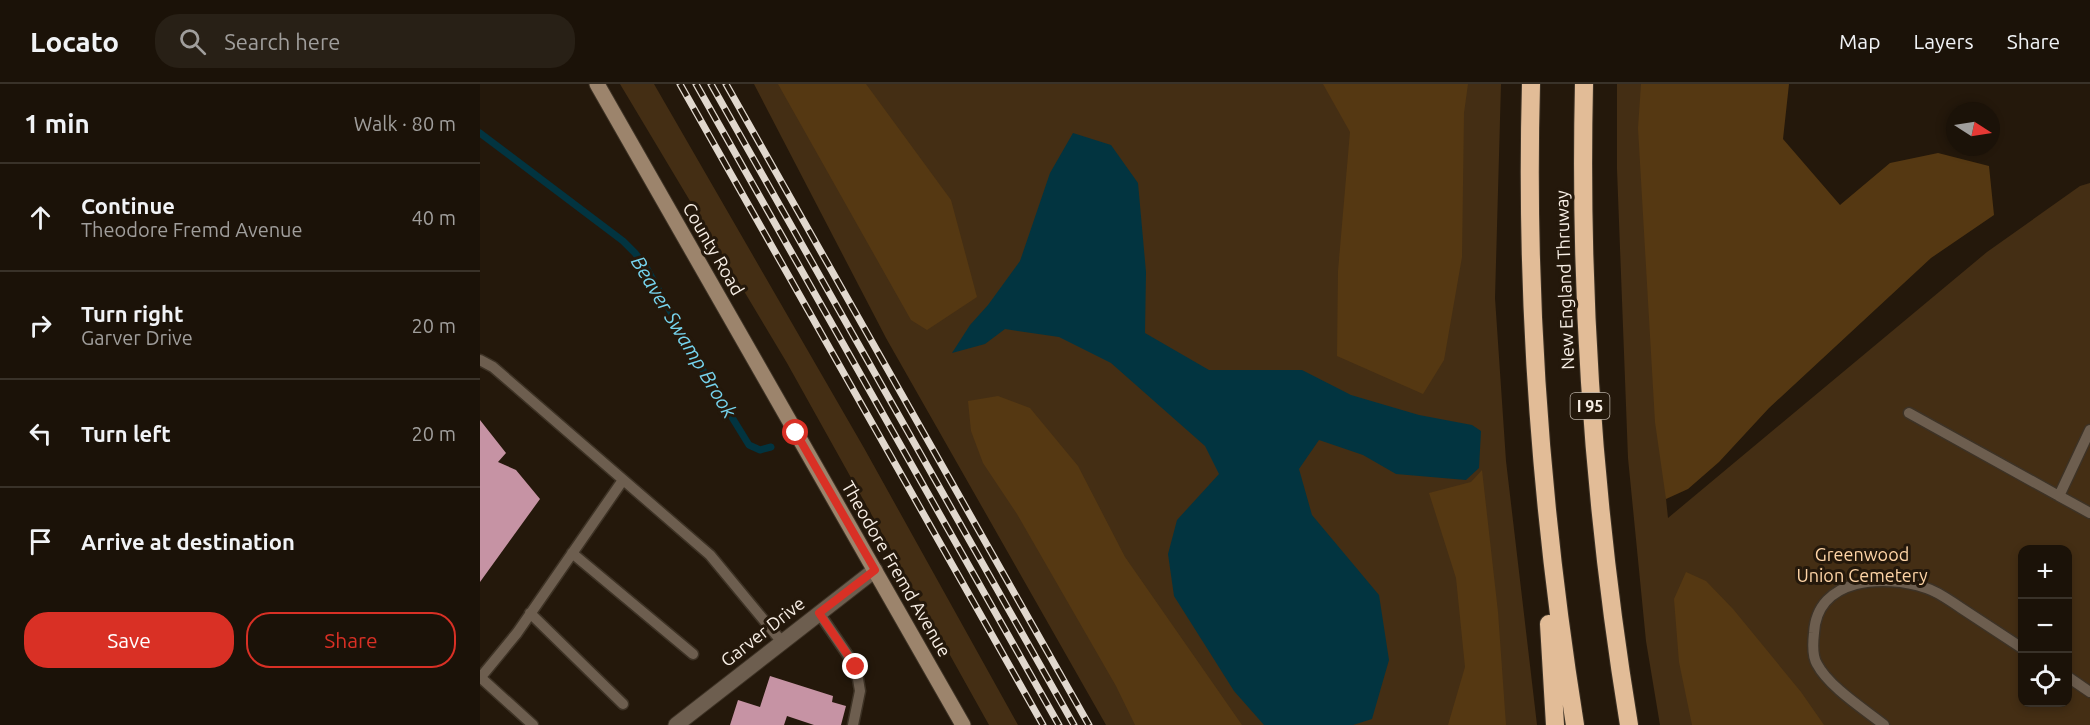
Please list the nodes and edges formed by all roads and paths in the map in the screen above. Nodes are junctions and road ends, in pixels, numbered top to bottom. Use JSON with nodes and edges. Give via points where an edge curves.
{"nodes":[{"id":1,"x":597,"y":84,"type":"edge"},
{"id":2,"x":1531,"y":84,"type":"edge"},
{"id":3,"x":1584,"y":84,"type":"edge"},
{"id":4,"x":480,"y":360,"type":"edge"},
{"id":5,"x":1909,"y":413,"type":"dead end"},
{"id":6,"x":2090,"y":430,"type":"edge"},
{"id":7,"x":796,"y":433,"type":"joint"},
{"id":8,"x":1543,"y":478,"type":"junction"},
{"id":9,"x":623,"y":480,"type":"junction"},
{"id":10,"x":2060,"y":496,"type":"junction"},
{"id":11,"x":2090,"y":513,"type":"edge"},
{"id":12,"x":572,"y":553,"type":"junction"},
{"id":13,"x":875,"y":570,"type":"junction"},
{"id":14,"x":530,"y":613,"type":"junction"},
{"id":15,"x":819,"y":613,"type":"junction"},
{"id":16,"x":782,"y":642,"type":"junction"},
{"id":17,"x":2018,"y":645,"type":"edge"},
{"id":18,"x":693,"y":654,"type":"dead end"},
{"id":19,"x":480,"y":677,"type":"edge"},
{"id":20,"x":2072,"y":680,"type":"edge"},
{"id":21,"x":2090,"y":692,"type":"edge"},
{"id":22,"x":623,"y":704,"type":"dead end"},
{"id":23,"x":533,"y":725,"type":"edge"},
{"id":24,"x":676,"y":725,"type":"edge"},
{"id":25,"x":853,"y":725,"type":"edge"},
{"id":26,"x":963,"y":725,"type":"edge"},
{"id":27,"x":1555,"y":725,"type":"edge"},
{"id":28,"x":1575,"y":725,"type":"edge"},
{"id":29,"x":1629,"y":725,"type":"edge"},
{"id":30,"x":1884,"y":725,"type":"edge"}],
"edges":[{"from":1,"to":7,"type":"street","name":"County Road"},
{"from":2,"to":8,"type":"highway","name":"New England Thruway","via":[[1531,306]]},
{"from":3,"to":29,"type":"highway","name":"New England Thruway","number":"I 95","via":[[1583,243],[1591,413],[1607,582]]},
{"from":4,"to":9,"type":"lane"},
{"from":5,"to":10,"type":"lane"},
{"from":6,"to":10,"type":"lane"},
{"from":7,"to":13,"type":"street","name":"Theodore Fremd Avenue"},
{"from":8,"to":27,"type":"highway"},
{"from":8,"to":28,"type":"highway","name":"New England Thruway"},
{"from":9,"to":12,"type":"lane"},
{"from":9,"to":16,"type":"lane","via":[[710,555]]},
{"from":10,"to":11,"type":"lane"},
{"from":12,"to":14,"type":"lane"},
{"from":12,"to":18,"type":"lane"},
{"from":13,"to":15,"type":"street","name":"Garver Drive"},
{"from":13,"to":26,"type":"street","name":"Theodore Fremd Avenue"},
{"from":14,"to":19,"type":"lane"},
{"from":14,"to":22,"type":"lane"},
{"from":15,"to":16,"type":"street","name":"Garver Drive"},
{"from":15,"to":25,"type":"lane","via":[[856,667],[860,691]]},
{"from":16,"to":24,"type":"street","name":"Garver Drive"},
{"from":17,"to":30,"type":"lane","via":[[1927,588],[1882,580],[1836,591],[1814,623],[1815,662],[1826,678]]},
{"from":19,"to":23,"type":"lane"},
{"from":20,"to":21,"type":"lane"}]}
